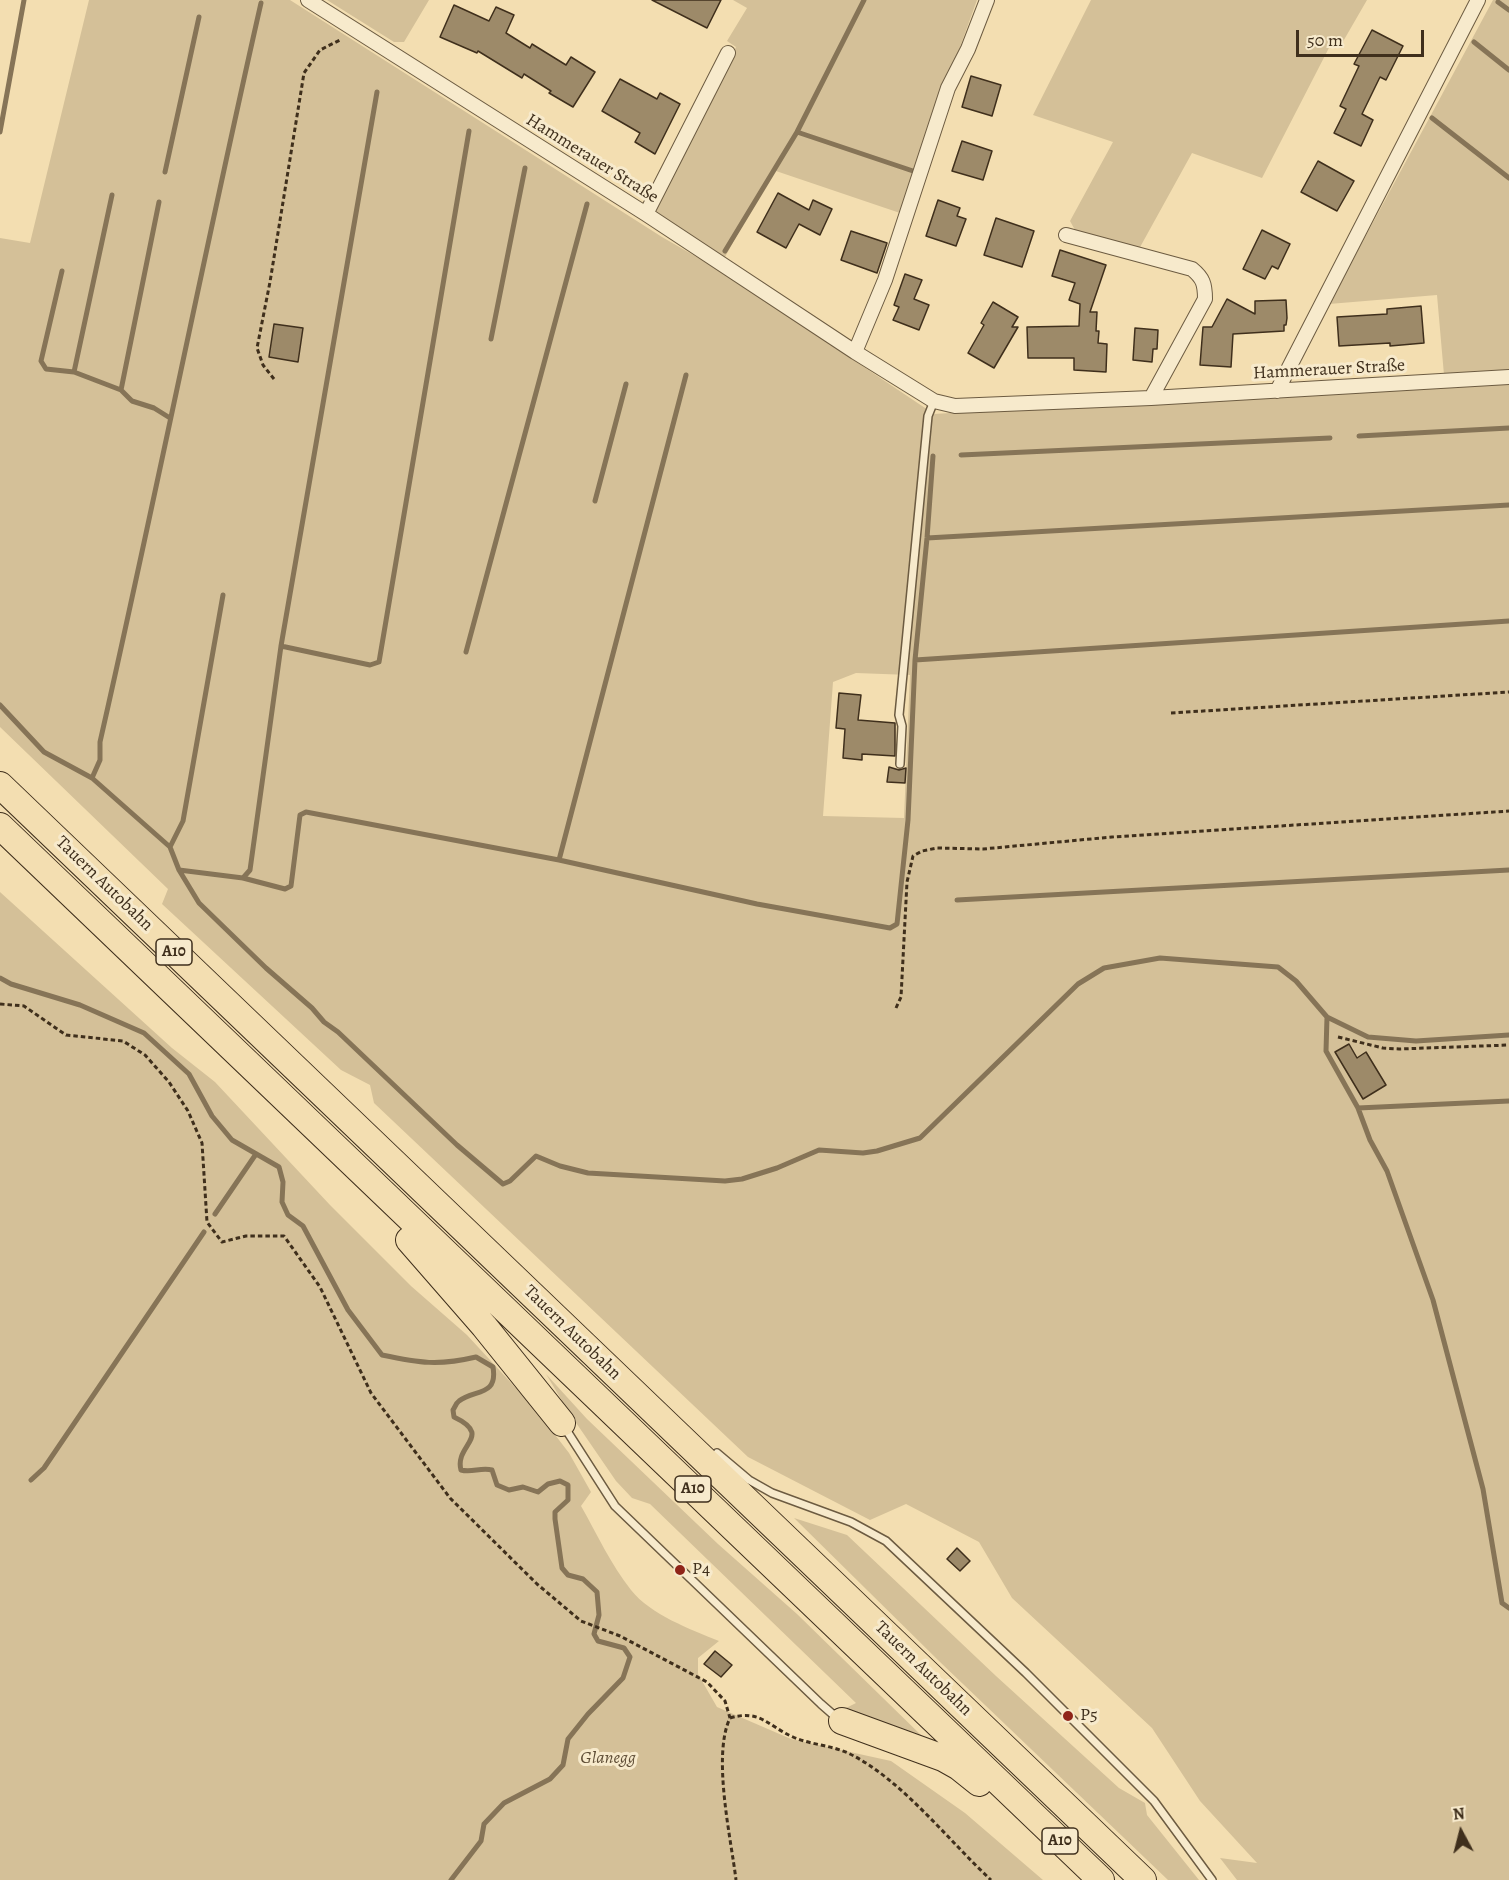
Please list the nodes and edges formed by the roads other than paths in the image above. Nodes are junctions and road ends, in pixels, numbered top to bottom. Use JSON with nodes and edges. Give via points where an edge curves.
{"nodes":[{"id":1,"x":308,"y":0,"type":"edge"},
{"id":2,"x":987,"y":0,"type":"edge"},
{"id":3,"x":1478,"y":0,"type":"edge"},
{"id":4,"x":728,"y":53,"type":"dead end"},
{"id":5,"x":646,"y":214,"type":"junction"},
{"id":6,"x":1066,"y":235,"type":"dead end"},
{"id":7,"x":855,"y":352,"type":"junction"},
{"id":8,"x":1509,"y":377,"type":"edge"},
{"id":9,"x":1277,"y":391,"type":"junction"},
{"id":10,"x":1151,"y":398,"type":"junction"},
{"id":11,"x":934,"y":401,"type":"junction"},
{"id":12,"x":900,"y":764,"type":"dead end"},
{"id":13,"x":0,"y":785,"type":"edge"},
{"id":14,"x":0,"y":826,"type":"edge"},
{"id":15,"x":366,"y":1177,"type":"junction"},
{"id":16,"x":562,"y":1423,"type":"joint"},
{"id":17,"x":686,"y":1442,"type":"junction"},
{"id":18,"x":717,"y":1453,"type":"joint"},
{"id":19,"x":842,"y":1721,"type":"joint"},
{"id":20,"x":1019,"y":1802,"type":"junction"},
{"id":21,"x":1101,"y":1880,"type":"edge"},
{"id":22,"x":1143,"y":1880,"type":"edge"},
{"id":23,"x":1212,"y":1880,"type":"edge"}],
"edges":[{"from":1,"to":5,"type":"street","name":"Hammerauer Straße"},
{"from":2,"to":7,"type":"street","via":[[948,88],[885,280]]},
{"from":3,"to":9,"type":"street"},
{"from":4,"to":5,"type":"street"},
{"from":5,"to":7,"type":"street","name":"Hammerauer Straße"},
{"from":6,"to":10,"type":"street","via":[[1191,269],[1205,284],[1205,299]]},
{"from":7,"to":11,"type":"street","name":"Hammerauer Straße"},
{"from":8,"to":9,"type":"street","name":"Hammerauer Straße"},
{"from":9,"to":10,"type":"street","name":"Hammerauer Straße"},
{"from":10,"to":11,"type":"street","name":"Hammerauer Straße","via":[[956,406]]},
{"from":11,"to":12,"type":"lane","via":[[928,416],[900,704]]},
{"from":13,"to":17,"type":"highway","name":"Tauern Autobahn","number":"A10"},
{"from":14,"to":15,"type":"highway","name":"Tauern Autobahn","number":"A10"},
{"from":15,"to":16,"type":"highway","via":[[371,1200],[427,1259]]},
{"from":15,"to":20,"type":"highway","name":"Tauern Autobahn","number":"A10"},
{"from":16,"to":19,"type":"lane","via":[[615,1506]]},
{"from":17,"to":18,"type":"highway"},
{"from":17,"to":22,"type":"highway","name":"Tauern Autobahn","number":"A10"},
{"from":18,"to":23,"type":"lane","via":[[749,1480],[772,1492],[851,1522],[886,1541],[1154,1800]]},
{"from":19,"to":20,"type":"highway","via":[[944,1758],[998,1798]]},
{"from":20,"to":21,"type":"highway","name":"Tauern Autobahn","number":"A10"}]}
